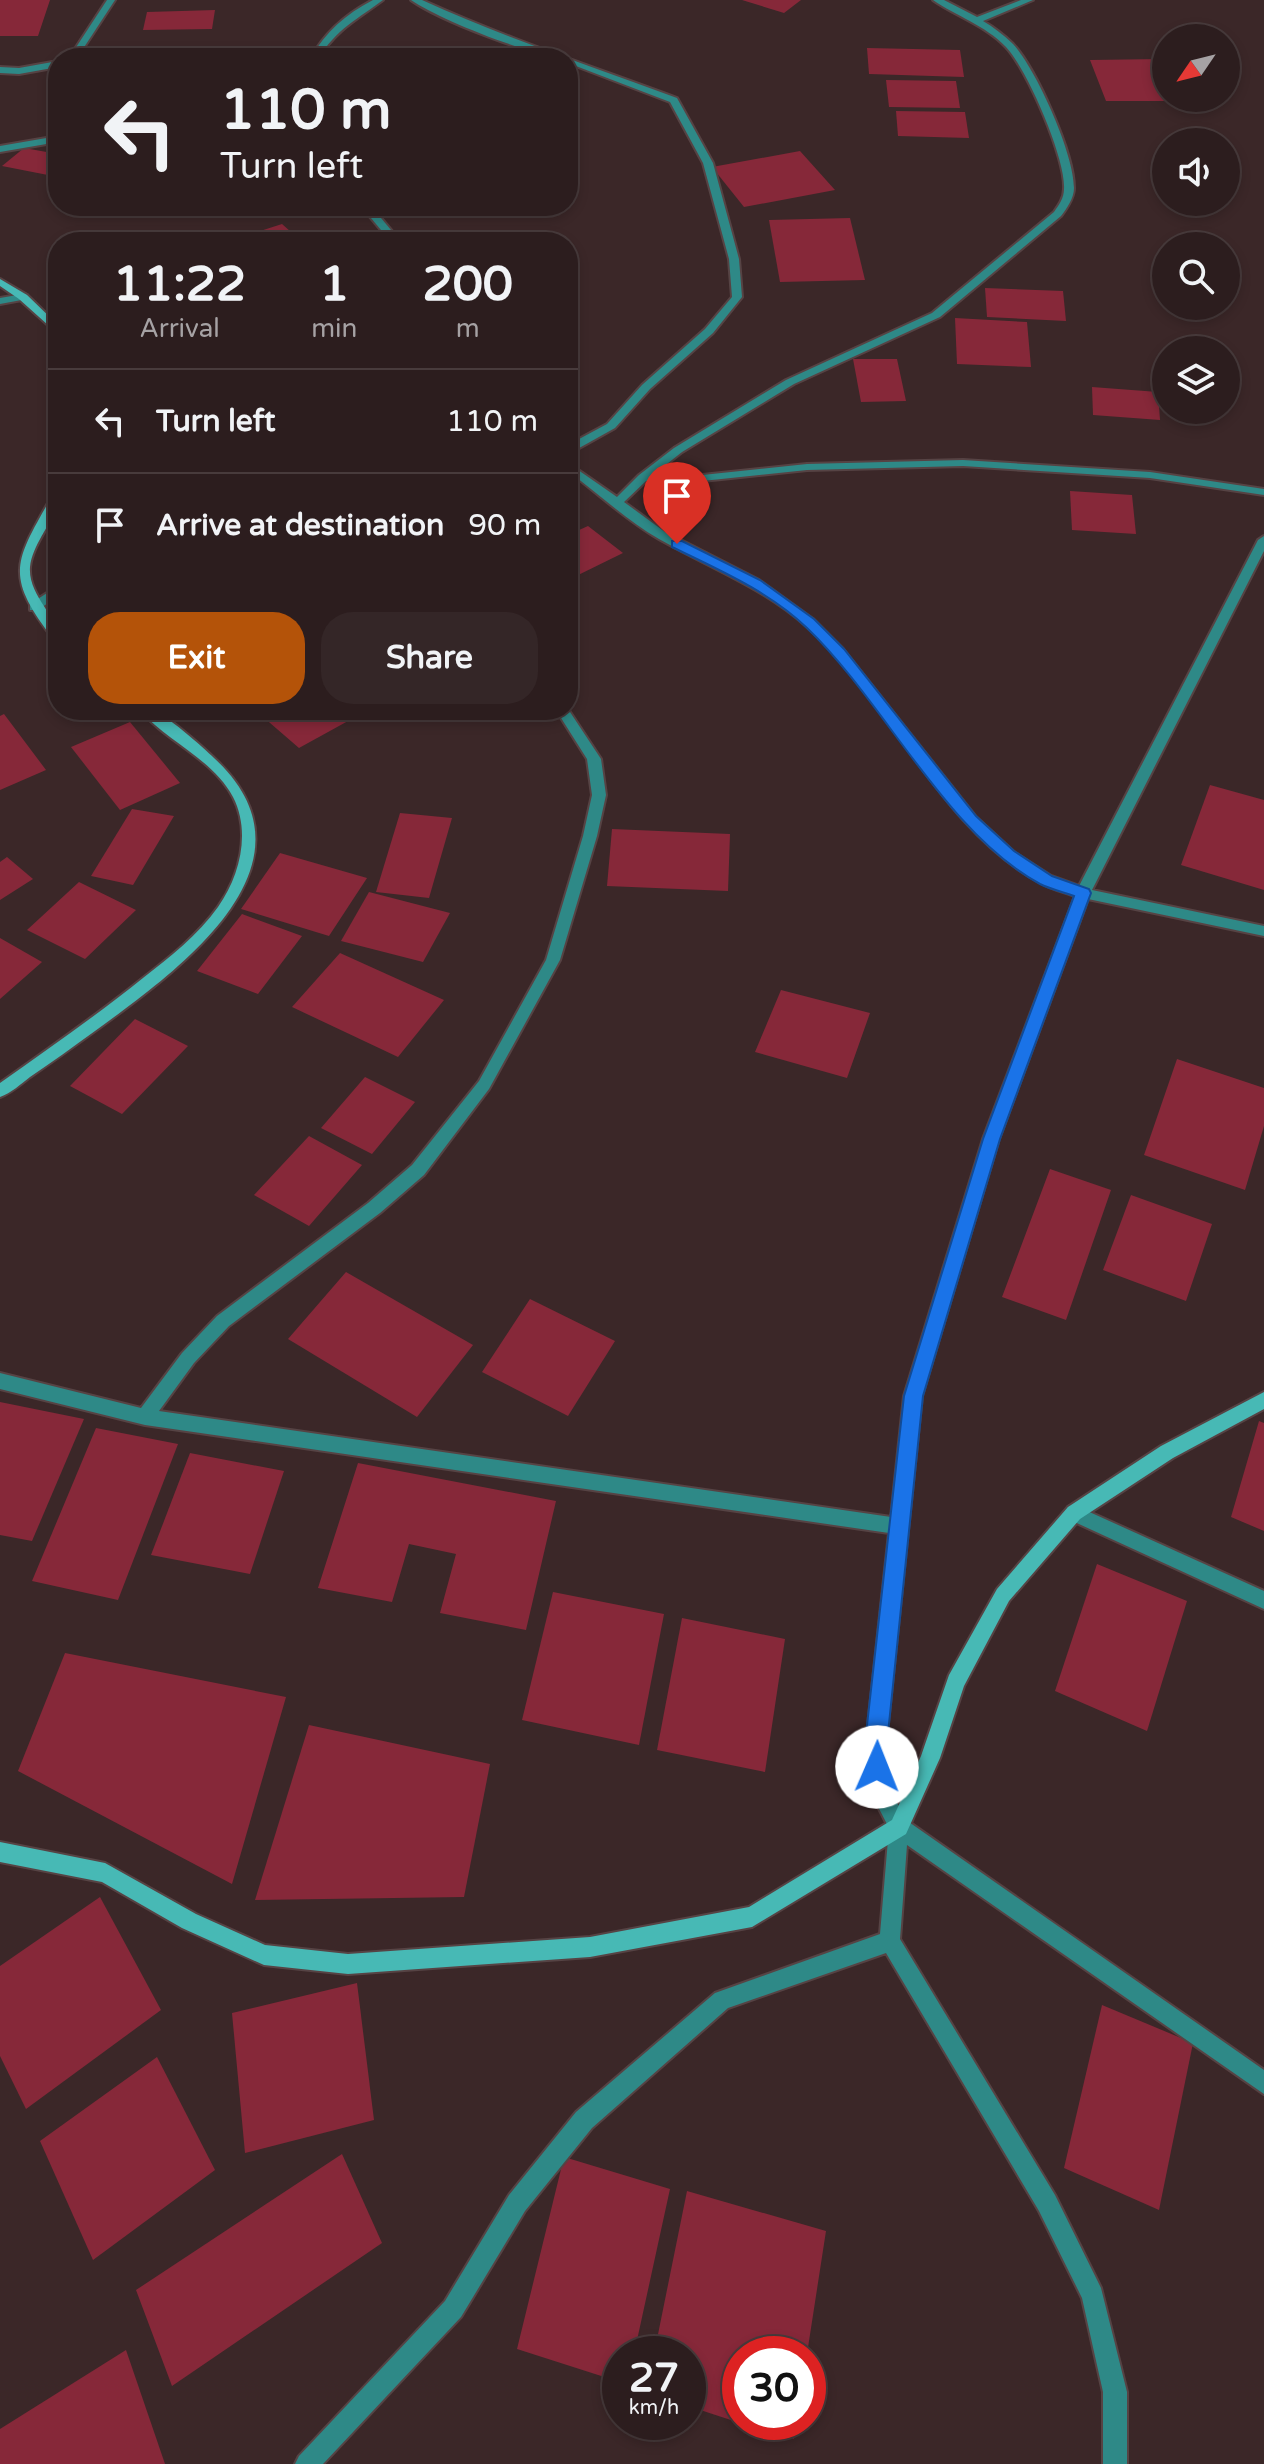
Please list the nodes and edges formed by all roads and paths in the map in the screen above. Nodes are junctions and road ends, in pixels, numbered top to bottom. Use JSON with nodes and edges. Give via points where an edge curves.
{"nodes":[{"id":1,"x":111,"y":0,"type":"edge"},
{"id":2,"x":379,"y":0,"type":"edge"},
{"id":3,"x":415,"y":0,"type":"edge"},
{"id":4,"x":937,"y":0,"type":"edge"},
{"id":5,"x":1029,"y":0,"type":"edge"},
{"id":6,"x":977,"y":20,"type":"junction"},
{"id":7,"x":80,"y":48,"type":"edge"},
{"id":8,"x":320,"y":48,"type":"edge"},
{"id":9,"x":533,"y":48,"type":"edge"},
{"id":10,"x":578,"y":64,"type":"edge"},
{"id":11,"x":48,"y":66,"type":"edge"},
{"id":12,"x":0,"y":70,"type":"edge"},
{"id":13,"x":48,"y":141,"type":"edge"},
{"id":14,"x":0,"y":149,"type":"edge"},
{"id":15,"x":374,"y":216,"type":"edge"},
{"id":16,"x":388,"y":232,"type":"edge"},
{"id":17,"x":0,"y":282,"type":"edge"},
{"id":18,"x":23,"y":297,"type":"junction"},
{"id":19,"x":0,"y":301,"type":"edge"},
{"id":20,"x":48,"y":321,"type":"edge"},
{"id":21,"x":578,"y":444,"type":"edge"},
{"id":22,"x":578,"y":474,"type":"edge"},
{"id":23,"x":643,"y":477,"type":"junction"},
{"id":24,"x":1264,"y":492,"type":"edge"},
{"id":25,"x":616,"y":504,"type":"junction"},
{"id":26,"x":48,"y":514,"type":"edge"},
{"id":27,"x":1264,"y":540,"type":"edge"},
{"id":28,"x":48,"y":597,"type":"edge"},
{"id":29,"x":34,"y":607,"type":"junction"},
{"id":30,"x":48,"y":624,"type":"edge"},
{"id":31,"x":158,"y":720,"type":"edge"},
{"id":32,"x":569,"y":720,"type":"edge"},
{"id":33,"x":1083,"y":893,"type":"junction"},
{"id":34,"x":1264,"y":931,"type":"edge"},
{"id":35,"x":0,"y":1091,"type":"edge"},
{"id":36,"x":0,"y":1381,"type":"edge"},
{"id":37,"x":1264,"y":1400,"type":"edge"},
{"id":38,"x":145,"y":1417,"type":"junction"},
{"id":39,"x":1074,"y":1513,"type":"junction"},
{"id":40,"x":898,"y":1526,"type":"junction"},
{"id":41,"x":1264,"y":1600,"type":"edge"},
{"id":42,"x":899,"y":1827,"type":"junction"},
{"id":43,"x":0,"y":1852,"type":"edge"},
{"id":44,"x":890,"y":1941,"type":"junction"},
{"id":45,"x":1264,"y":2083,"type":"edge"},
{"id":46,"x":307,"y":2464,"type":"edge"},
{"id":47,"x":1115,"y":2464,"type":"edge"}],
"edges":[{"from":1,"to":7,"type":"street"},
{"from":2,"to":8,"type":"street","via":[[358,10]]},
{"from":3,"to":9,"type":"street"},
{"from":4,"to":6,"type":"street"},
{"from":5,"to":6,"type":"street"},
{"from":6,"to":23,"type":"street","via":[[1023,62],[1047,112],[1069,186],[1058,214],[936,315],[790,382]]},
{"from":10,"to":21,"type":"street","via":[[674,100],[708,163],[734,259],[737,297],[611,426]]},
{"from":11,"to":12,"type":"street"},
{"from":13,"to":14,"type":"street"},
{"from":15,"to":16,"type":"street"},
{"from":17,"to":18,"type":"street"},
{"from":18,"to":19,"type":"street"},
{"from":18,"to":20,"type":"street"},
{"from":22,"to":25,"type":"street"},
{"from":23,"to":24,"type":"street","via":[[674,481],[807,467],[963,463],[1150,475]]},
{"from":23,"to":25,"type":"street"},
{"from":25,"to":33,"type":"street","via":[[661,535],[755,583],[809,622],[839,652],[971,820],[1046,880]]},
{"from":26,"to":29,"type":"street","via":[[24,557],[24,579]]},
{"from":27,"to":33,"type":"street"},
{"from":28,"to":29,"type":"street"},
{"from":29,"to":30,"type":"street"},
{"from":31,"to":35,"type":"street","via":[[237,792],[250,832],[246,867],[223,911],[180,956]]},
{"from":32,"to":38,"type":"street","via":[[594,759],[599,795],[590,836],[553,960],[484,1085],[418,1170],[223,1321]]},
{"from":33,"to":34,"type":"street"},
{"from":33,"to":40,"type":"street","via":[[991,1139],[913,1396]]},
{"from":36,"to":38,"type":"street"},
{"from":37,"to":39,"type":"street","via":[[1167,1452]]},
{"from":38,"to":40,"type":"street"},
{"from":39,"to":41,"type":"street"},
{"from":39,"to":42,"type":"street","via":[[1003,1595],[956,1682]]},
{"from":40,"to":42,"type":"street","via":[[876,1743],[882,1795]]},
{"from":42,"to":43,"type":"street","via":[[752,1917],[590,1947],[348,1964],[264,1955],[189,1921],[105,1873]]},
{"from":42,"to":44,"type":"street"},
{"from":42,"to":45,"type":"street"},
{"from":44,"to":46,"type":"street","via":[[722,2000],[584,2120],[517,2203],[453,2309]]},
{"from":44,"to":47,"type":"street","via":[[1047,2203],[1093,2296],[1115,2392]]}]}
